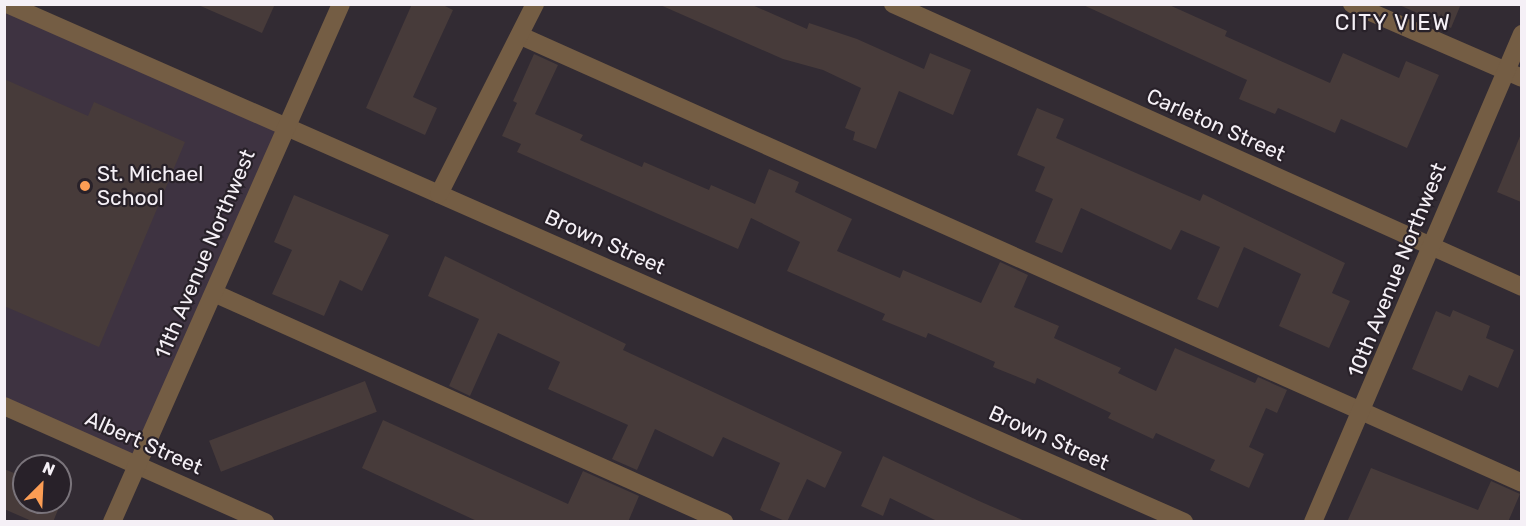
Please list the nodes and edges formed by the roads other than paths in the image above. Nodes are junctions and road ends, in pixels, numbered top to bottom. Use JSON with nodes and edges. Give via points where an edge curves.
{"nodes":[{"id":1,"x":7,"y":4,"type":"edge"},
{"id":2,"x":341,"y":4,"type":"edge"},
{"id":3,"x":535,"y":4,"type":"edge"},
{"id":4,"x":893,"y":4,"type":"edge"},
{"id":5,"x":1352,"y":4,"type":"edge"},
{"id":6,"x":1521,"y":34,"type":"edge"},
{"id":7,"x":521,"y":36,"type":"junction"},
{"id":8,"x":1513,"y":74,"type":"edge"},
{"id":9,"x":285,"y":124,"type":"junction"},
{"id":10,"x":439,"y":194,"type":"junction"},
{"id":11,"x":1431,"y":246,"type":"junction"},
{"id":12,"x":1521,"y":287,"type":"edge"},
{"id":13,"x":216,"y":294,"type":"junction"},
{"id":14,"x":4,"y":406,"type":"edge"},
{"id":15,"x":1363,"y":412,"type":"junction"},
{"id":16,"x":136,"y":465,"type":"junction"},
{"id":17,"x":1521,"y":483,"type":"edge"},
{"id":18,"x":112,"y":522,"type":"edge"},
{"id":19,"x":265,"y":522,"type":"edge"},
{"id":20,"x":724,"y":522,"type":"edge"},
{"id":21,"x":1184,"y":522,"type":"edge"},
{"id":22,"x":1313,"y":522,"type":"edge"}],
"edges":[{"from":1,"to":9,"type":"street","name":"Brown Street"},
{"from":2,"to":9,"type":"street","name":"11th Avenue Northwest"},
{"from":3,"to":7,"type":"street"},
{"from":4,"to":11,"type":"street","name":"Carleton Street"},
{"from":5,"to":8,"type":"street"},
{"from":6,"to":8,"type":"street","name":"10th Avenue Northwest"},
{"from":7,"to":10,"type":"street"},
{"from":7,"to":15,"type":"street"},
{"from":8,"to":11,"type":"street","name":"10th Avenue Northwest"},
{"from":9,"to":10,"type":"street","name":"Brown Street"},
{"from":9,"to":13,"type":"street","name":"11th Avenue Northwest"},
{"from":10,"to":21,"type":"street","name":"Brown Street"},
{"from":11,"to":12,"type":"street","name":"Carleton Street"},
{"from":11,"to":15,"type":"street","name":"10th Avenue Northwest"},
{"from":13,"to":16,"type":"street","name":"11th Avenue Northwest"},
{"from":13,"to":20,"type":"street"},
{"from":14,"to":16,"type":"street","name":"Albert Street"},
{"from":15,"to":17,"type":"street"},
{"from":15,"to":22,"type":"street","name":"10th Avenue Northwest"},
{"from":16,"to":18,"type":"street","name":"11th Avenue Northwest"},
{"from":16,"to":19,"type":"street","name":"Albert Street"}]}
